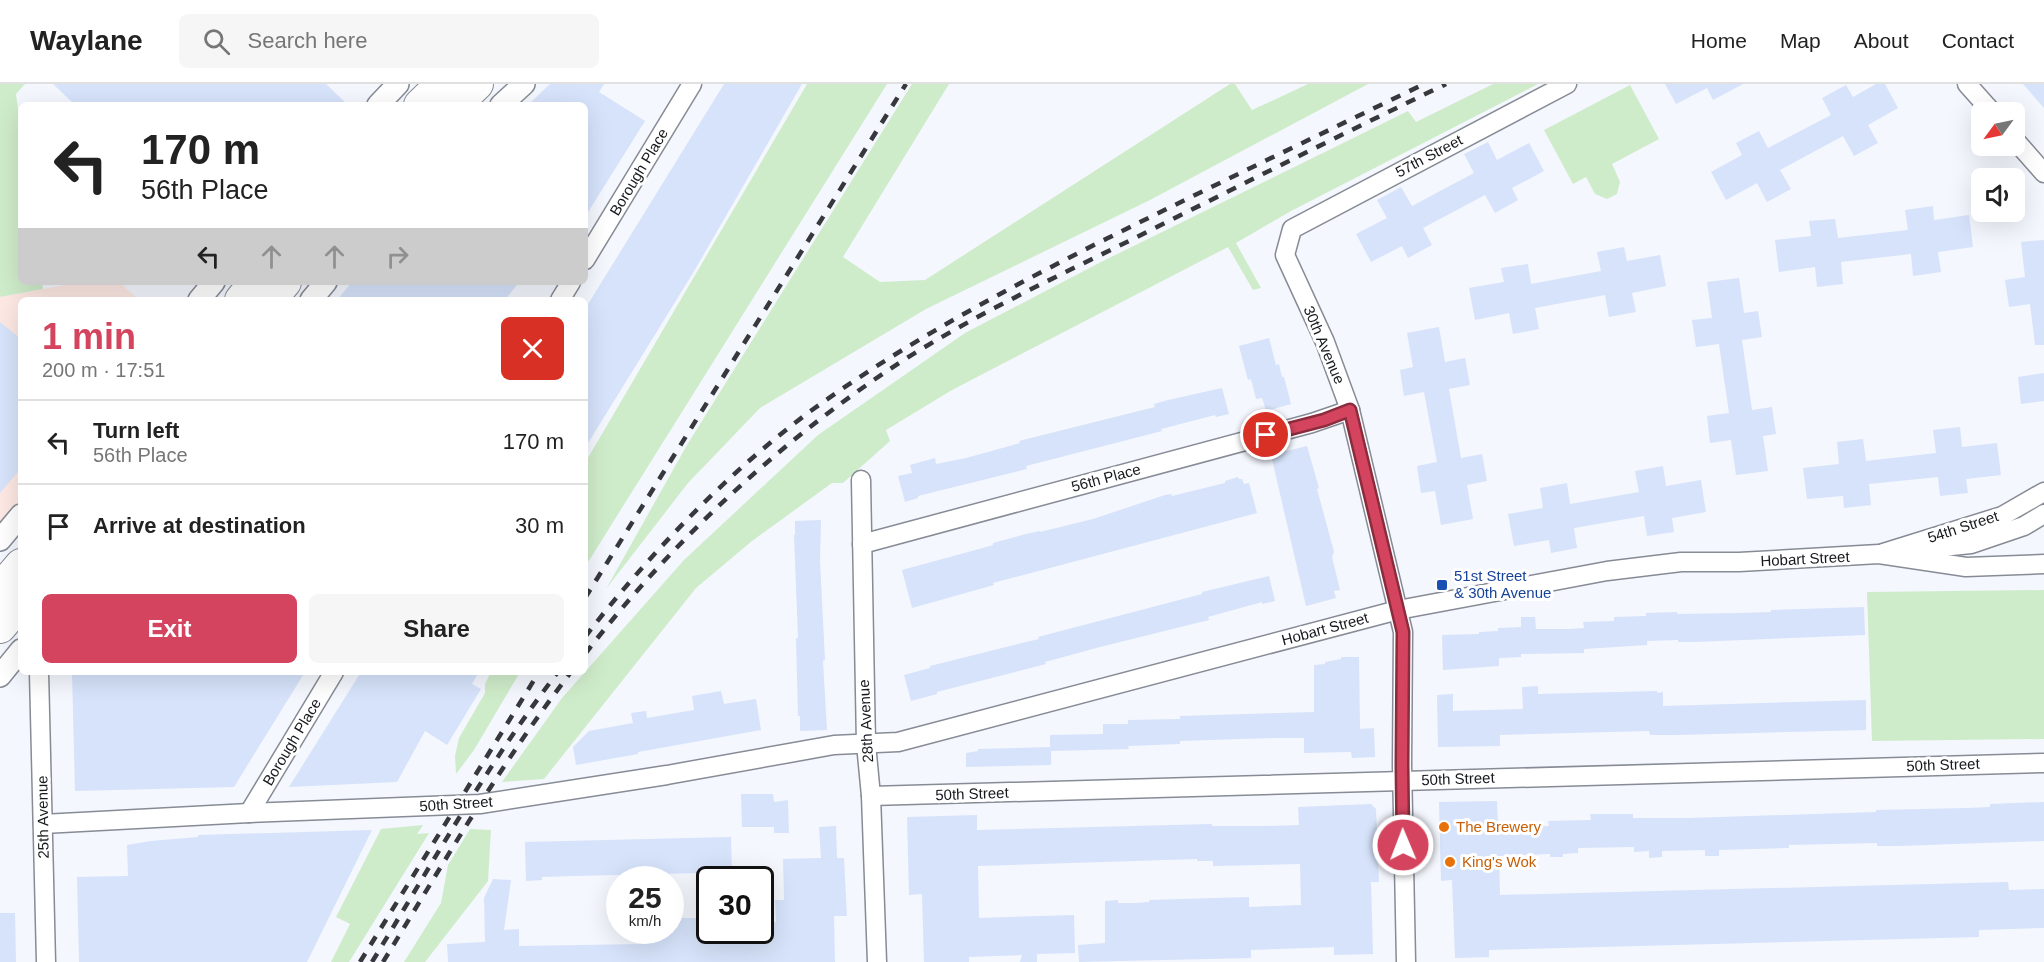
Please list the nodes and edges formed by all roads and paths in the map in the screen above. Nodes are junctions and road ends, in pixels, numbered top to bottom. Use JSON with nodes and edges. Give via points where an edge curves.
{"nodes":[{"id":1,"x":398,"y":84,"type":"edge"},
{"id":2,"x":442,"y":84,"type":"edge"},
{"id":3,"x":477,"y":84,"type":"edge"},
{"id":4,"x":524,"y":84,"type":"edge"},
{"id":5,"x":692,"y":84,"type":"edge"},
{"id":6,"x":1567,"y":84,"type":"edge"},
{"id":7,"x":1967,"y":84,"type":"edge"},
{"id":8,"x":381,"y":102,"type":"edge"},
{"id":9,"x":423,"y":102,"type":"edge"},
{"id":10,"x":458,"y":102,"type":"edge"},
{"id":11,"x":504,"y":102,"type":"edge"},
{"id":12,"x":1983,"y":102,"type":"edge"},
{"id":13,"x":2025,"y":151,"type":"edge"},
{"id":14,"x":2044,"y":173,"type":"edge"},
{"id":15,"x":1292,"y":229,"type":"joint"},
{"id":16,"x":588,"y":255,"type":"edge"},
{"id":17,"x":249,"y":285,"type":"edge"},
{"id":18,"x":282,"y":285,"type":"edge"},
{"id":19,"x":324,"y":285,"type":"edge"},
{"id":20,"x":229,"y":294,"type":"edge"},
{"id":21,"x":214,"y":297,"type":"edge"},
{"id":22,"x":272,"y":297,"type":"edge"},
{"id":23,"x":314,"y":297,"type":"edge"},
{"id":24,"x":1350,"y":410,"type":"junction"},
{"id":25,"x":861,"y":480,"type":"dead end"},
{"id":26,"x":2044,"y":492,"type":"edge"},
{"id":27,"x":2044,"y":514,"type":"edge"},
{"id":28,"x":18,"y":519,"type":"edge"},
{"id":29,"x":0,"y":540,"type":"edge"},
{"id":30,"x":862,"y":544,"type":"junction"},
{"id":31,"x":1879,"y":554,"type":"junction"},
{"id":32,"x":2044,"y":564,"type":"edge"},
{"id":33,"x":18,"y":569,"type":"edge"},
{"id":34,"x":0,"y":590,"type":"edge"},
{"id":35,"x":18,"y":606,"type":"edge"},
{"id":36,"x":1398,"y":610,"type":"junction"},
{"id":37,"x":0,"y":627,"type":"edge"},
{"id":38,"x":18,"y":654,"type":"edge"},
{"id":39,"x":39,"y":675,"type":"edge"},
{"id":40,"x":332,"y":675,"type":"edge"},
{"id":41,"x":0,"y":676,"type":"edge"},
{"id":42,"x":866,"y":744,"type":"junction"},
{"id":43,"x":2044,"y":763,"type":"edge"},
{"id":44,"x":1402,"y":780,"type":"junction"},
{"id":45,"x":871,"y":796,"type":"junction"},
{"id":46,"x":249,"y":813,"type":"junction"},
{"id":47,"x":43,"y":824,"type":"junction"},
{"id":48,"x":46,"y":962,"type":"edge"},
{"id":49,"x":877,"y":962,"type":"edge"},
{"id":50,"x":1406,"y":962,"type":"edge"}],
"edges":[{"from":1,"to":8,"type":"street"},
{"from":2,"to":9,"type":"highway"},
{"from":3,"to":10,"type":"highway"},
{"from":4,"to":11,"type":"street"},
{"from":5,"to":16,"type":"street","name":"Borough Place"},
{"from":6,"to":15,"type":"street","name":"57th Street"},
{"from":7,"to":12,"type":"street"},
{"from":13,"to":14,"type":"street"},
{"from":15,"to":24,"type":"street","name":"30th Avenue","via":[[1285,255],[1325,342]]},
{"from":17,"to":20,"type":"highway"},
{"from":18,"to":22,"type":"highway"},
{"from":19,"to":23,"type":"street"},
{"from":20,"to":21,"type":"street"},
{"from":24,"to":30,"type":"street","name":"56th Place"},
{"from":24,"to":36,"type":"street","name":"30th Avenue"},
{"from":25,"to":30,"type":"street","name":"28th Avenue"},
{"from":26,"to":31,"type":"street","name":"54th Street","via":[[2002,516]]},
{"from":27,"to":31,"type":"street","via":[[2024,526],[1971,544]]},
{"from":28,"to":29,"type":"street"},
{"from":30,"to":42,"type":"street","name":"28th Avenue"},
{"from":31,"to":32,"type":"street","name":"Hobart Street","via":[[1966,567]]},
{"from":31,"to":36,"type":"street","name":"Hobart Street","via":[[1681,562]]},
{"from":33,"to":34,"type":"highway"},
{"from":35,"to":37,"type":"highway"},
{"from":36,"to":42,"type":"street","name":"Hobart Street","via":[[898,742]]},
{"from":36,"to":44,"type":"street","name":"30th Avenue","via":[[1403,632]]},
{"from":38,"to":41,"type":"street"},
{"from":39,"to":47,"type":"street","name":"25th Avenue"},
{"from":40,"to":46,"type":"street","name":"Borough Place"},
{"from":42,"to":45,"type":"street","name":"28th Avenue"},
{"from":42,"to":46,"type":"street","name":"50th Street","via":[[834,745],[480,804]]},
{"from":43,"to":44,"type":"street","name":"50th Street"},
{"from":44,"to":45,"type":"street","name":"50th Street"},
{"from":44,"to":50,"type":"street","name":"30th Avenue"},
{"from":45,"to":49,"type":"street","name":"28th Avenue"},
{"from":46,"to":47,"type":"street","name":"50th Street"},
{"from":47,"to":48,"type":"street","name":"25th Avenue"}]}
